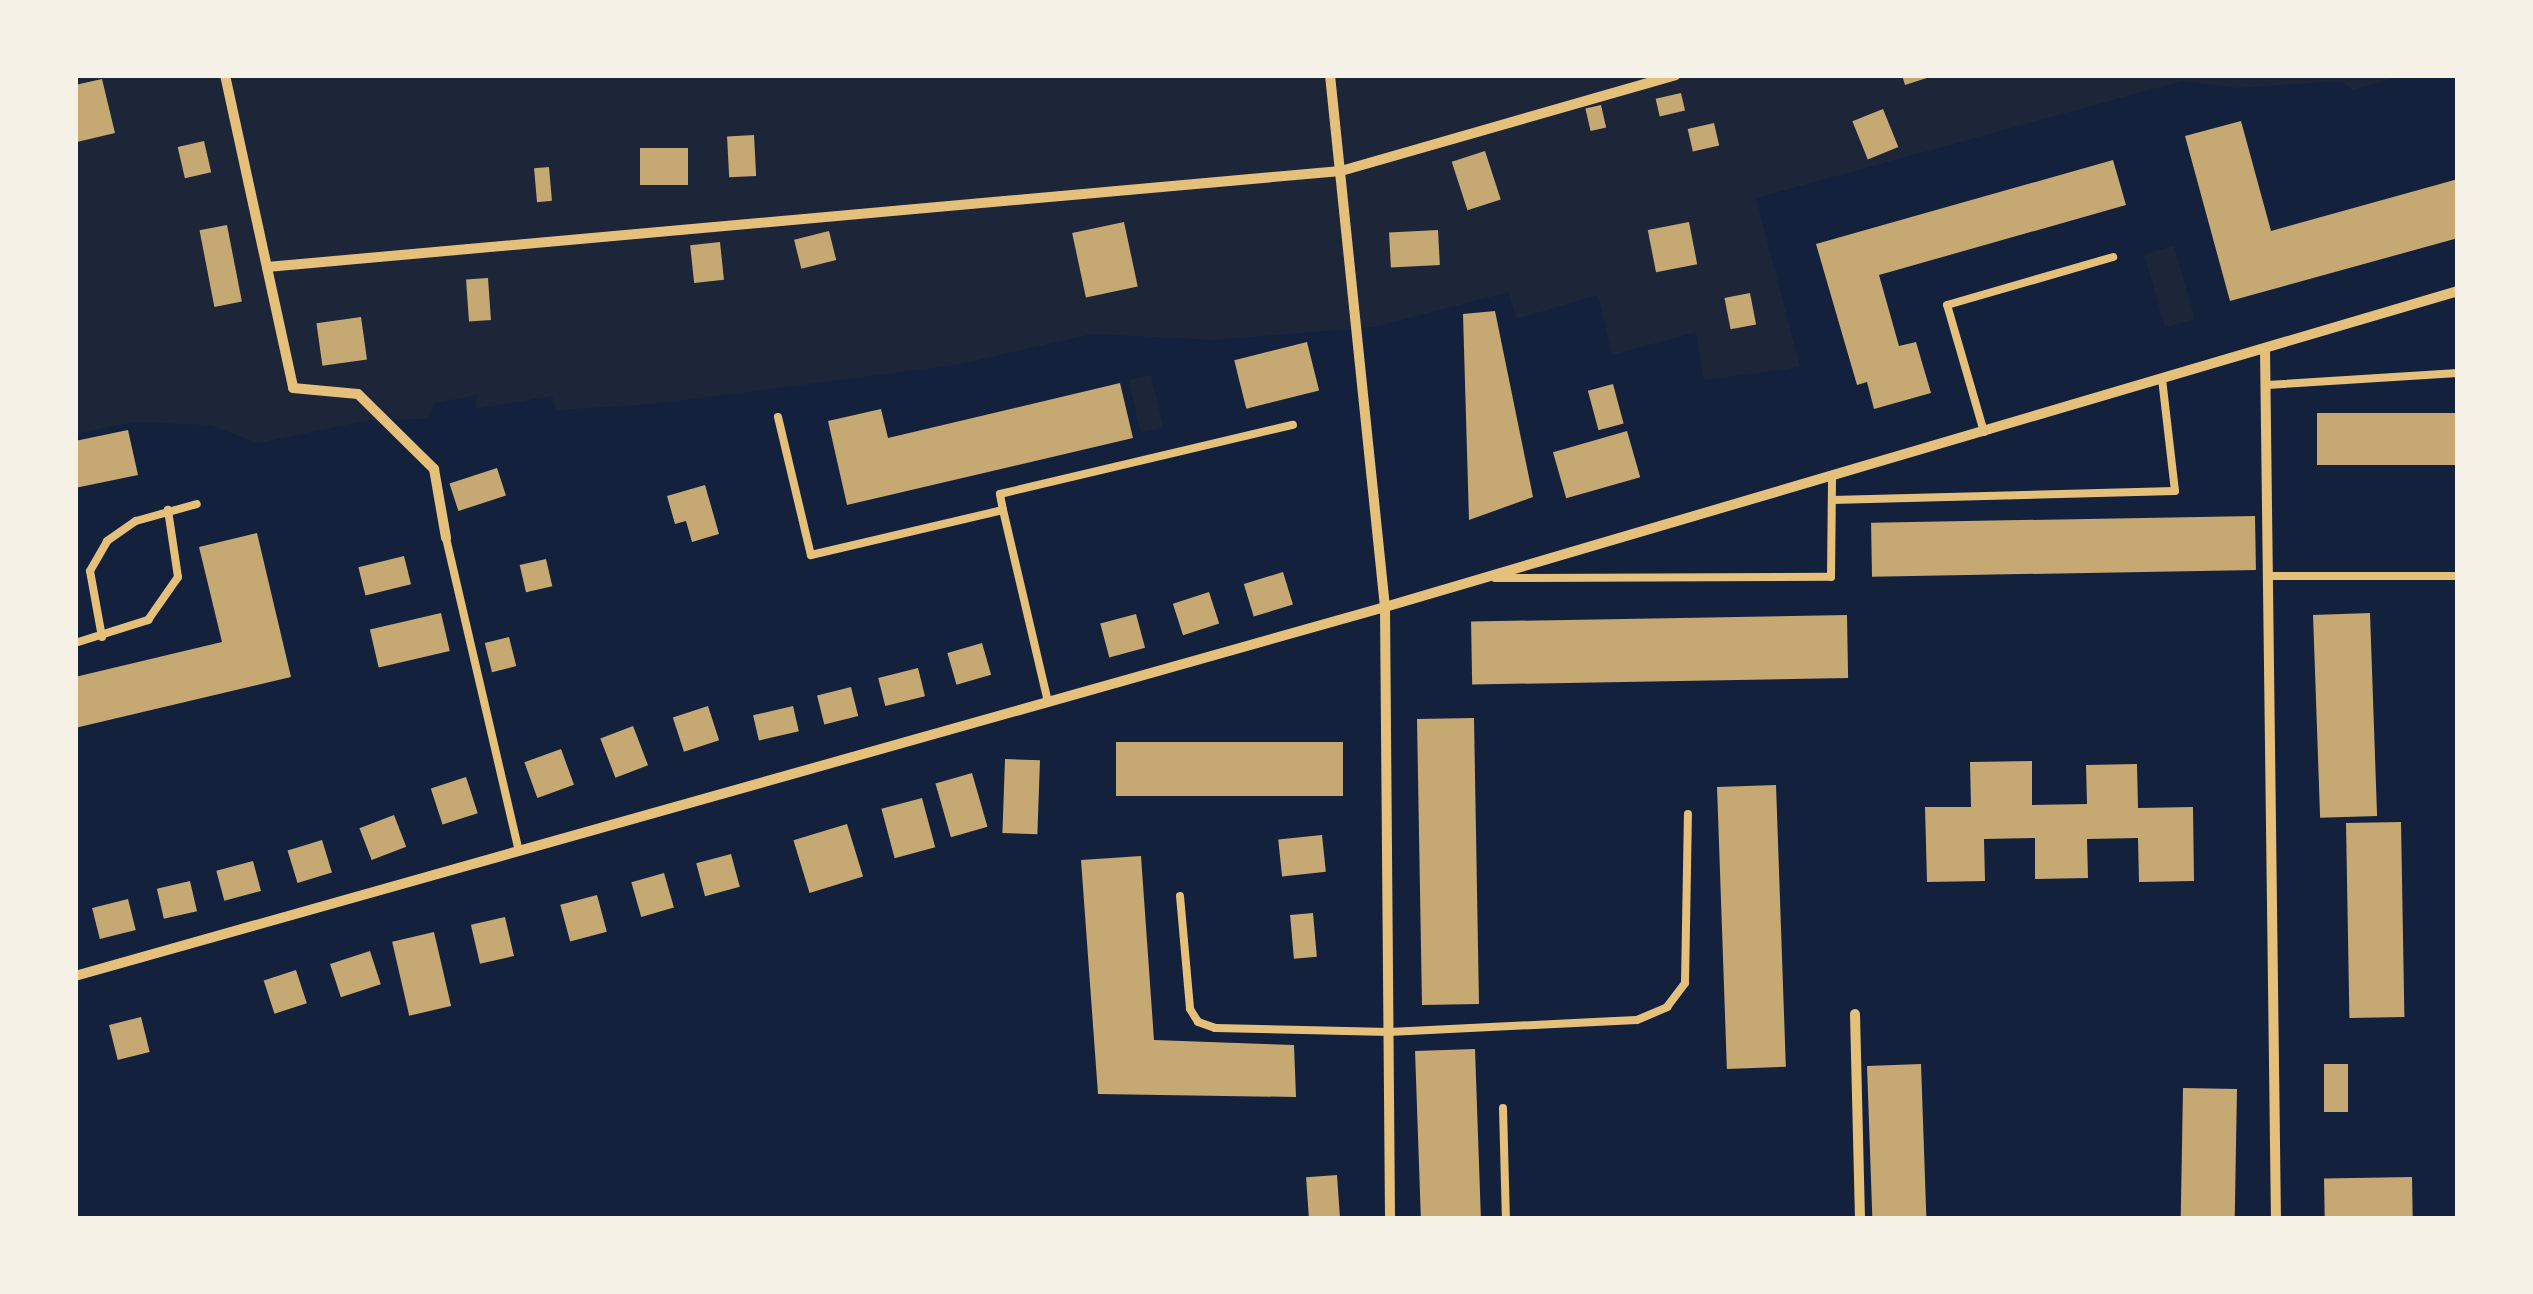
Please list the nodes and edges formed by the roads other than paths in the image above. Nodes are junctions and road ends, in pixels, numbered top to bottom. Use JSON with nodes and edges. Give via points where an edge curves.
{"nodes":[{"id":1,"x":225,"y":75,"type":"edge"},
{"id":2,"x":1330,"y":75,"type":"edge"},
{"id":3,"x":1674,"y":75,"type":"edge"},
{"id":4,"x":1341,"y":171,"type":"junction"},
{"id":5,"x":2113,"y":257,"type":"dead end"},
{"id":6,"x":267,"y":266,"type":"junction"},
{"id":7,"x":2458,"y":291,"type":"edge"},
{"id":8,"x":2265,"y":348,"type":"junction"},
{"id":9,"x":2458,"y":373,"type":"edge"},
{"id":10,"x":2162,"y":378,"type":"junction"},
{"id":11,"x":2267,"y":385,"type":"junction"},
{"id":12,"x":778,"y":417,"type":"dead end"},
{"id":13,"x":1294,"y":425,"type":"dead end"},
{"id":14,"x":1984,"y":432,"type":"junction"},
{"id":15,"x":1832,"y":478,"type":"junction"},
{"id":16,"x":1832,"y":500,"type":"junction"},
{"id":17,"x":198,"y":504,"type":"dead end"},
{"id":18,"x":168,"y":510,"type":"junction"},
{"id":19,"x":1004,"y":510,"type":"junction"},
{"id":20,"x":446,"y":538,"type":"joint"},
{"id":21,"x":2269,"y":576,"type":"junction"},
{"id":22,"x":2458,"y":576,"type":"edge"},
{"id":23,"x":1486,"y":578,"type":"junction"},
{"id":24,"x":1385,"y":607,"type":"junction"},
{"id":25,"x":102,"y":637,"type":"junction"},
{"id":26,"x":75,"y":643,"type":"edge"},
{"id":27,"x":1048,"y":702,"type":"junction"},
{"id":28,"x":1688,"y":814,"type":"dead end"},
{"id":29,"x":519,"y":851,"type":"junction"},
{"id":30,"x":1180,"y":896,"type":"dead end"},
{"id":31,"x":75,"y":976,"type":"edge"},
{"id":32,"x":1855,"y":1014,"type":"dead end"},
{"id":33,"x":1388,"y":1032,"type":"junction"},
{"id":34,"x":1503,"y":1108,"type":"dead end"},
{"id":35,"x":1390,"y":1219,"type":"edge"},
{"id":36,"x":1506,"y":1219,"type":"edge"},
{"id":37,"x":1860,"y":1219,"type":"edge"},
{"id":38,"x":2276,"y":1219,"type":"edge"}],
"edges":[{"from":1,"to":6,"type":"street"},
{"from":2,"to":4,"type":"street"},
{"from":3,"to":4,"type":"street"},
{"from":4,"to":6,"type":"street"},
{"from":4,"to":24,"type":"street"},
{"from":5,"to":14,"type":"lane","via":[[1947,305]]},
{"from":6,"to":20,"type":"street","via":[[294,388],[358,394],[434,470]]},
{"from":7,"to":8,"type":"street"},
{"from":8,"to":10,"type":"street"},
{"from":8,"to":11,"type":"street"},
{"from":9,"to":11,"type":"lane"},
{"from":10,"to":14,"type":"street"},
{"from":10,"to":16,"type":"lane","via":[[2174,490]]},
{"from":11,"to":21,"type":"street"},
{"from":12,"to":19,"type":"lane","via":[[811,555]]},
{"from":13,"to":19,"type":"lane","via":[[1000,494]]},
{"from":14,"to":15,"type":"street"},
{"from":15,"to":16,"type":"lane"},
{"from":15,"to":23,"type":"street"},
{"from":16,"to":23,"type":"lane","via":[[1830,577]]},
{"from":17,"to":18,"type":"lane"},
{"from":18,"to":25,"type":"lane","via":[[178,577],[148,620]]},
{"from":18,"to":25,"type":"lane","via":[[107,541],[90,570]]},
{"from":19,"to":27,"type":"lane"},
{"from":20,"to":29,"type":"lane"},
{"from":21,"to":22,"type":"lane"},
{"from":21,"to":38,"type":"street"},
{"from":23,"to":24,"type":"street"},
{"from":24,"to":27,"type":"street"},
{"from":24,"to":33,"type":"street"},
{"from":25,"to":26,"type":"lane"},
{"from":27,"to":29,"type":"street"},
{"from":28,"to":33,"type":"lane","via":[[1685,983],[1667,1007],[1637,1020]]},
{"from":29,"to":31,"type":"street"},
{"from":30,"to":33,"type":"lane","via":[[1190,1009],[1198,1022],[1215,1028]]},
{"from":32,"to":37,"type":"street"},
{"from":33,"to":35,"type":"street"},
{"from":34,"to":36,"type":"lane"}]}
